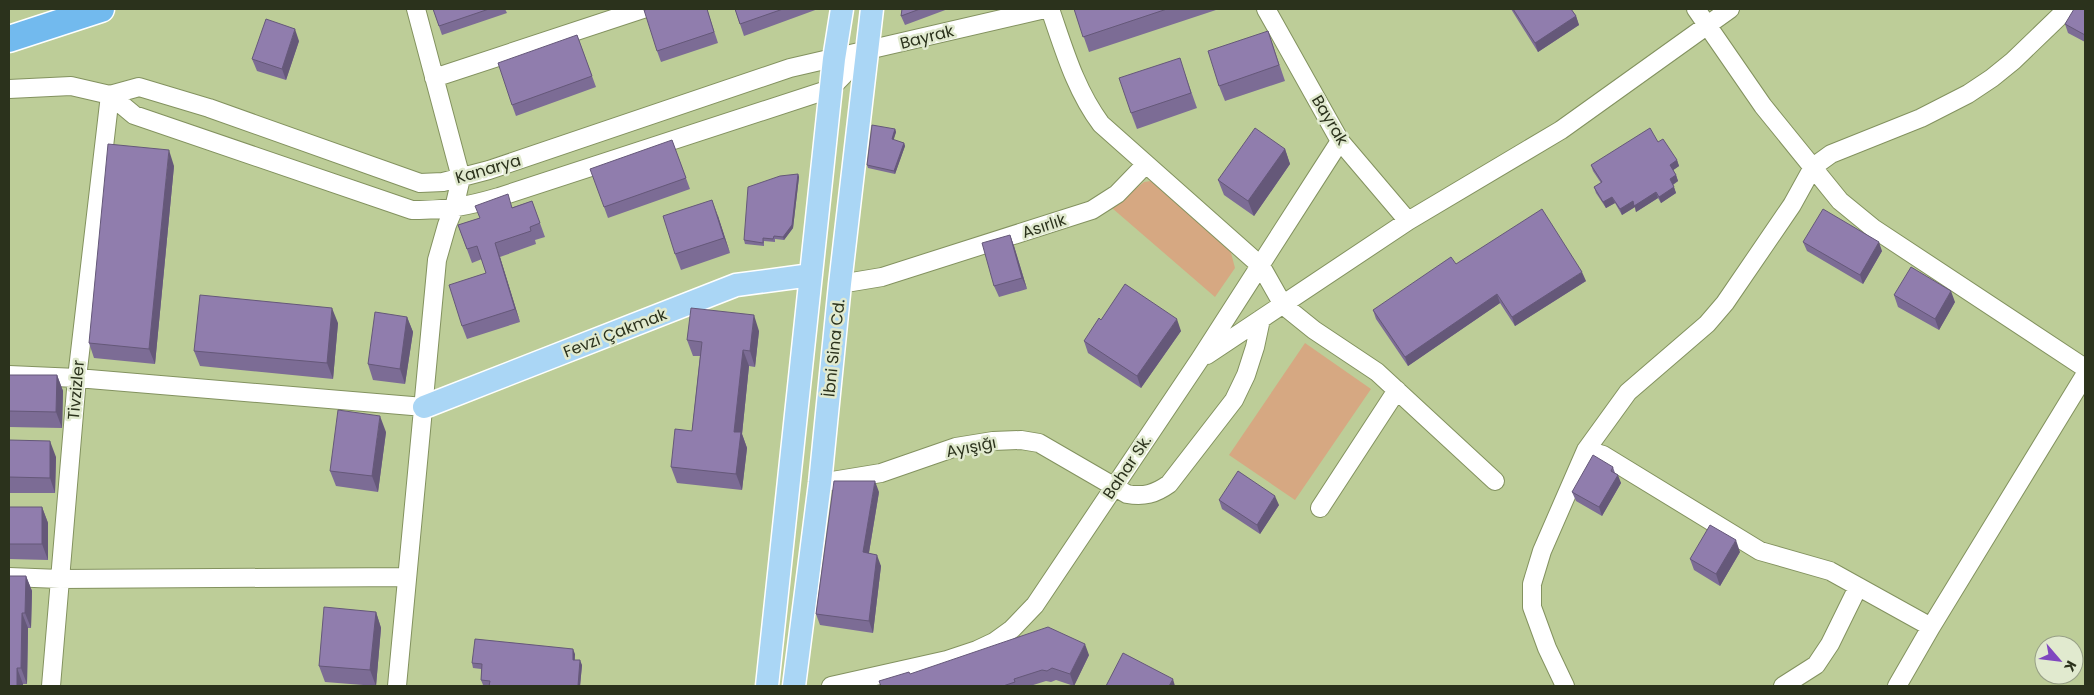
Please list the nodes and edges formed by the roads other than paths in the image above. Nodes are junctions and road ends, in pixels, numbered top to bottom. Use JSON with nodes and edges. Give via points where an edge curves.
{"nodes":[{"id":1,"x":101,"y":9,"type":"edge"},
{"id":2,"x":416,"y":9,"type":"edge"},
{"id":3,"x":842,"y":9,"type":"edge"},
{"id":4,"x":872,"y":9,"type":"edge"},
{"id":5,"x":1044,"y":9,"type":"edge"},
{"id":6,"x":1050,"y":9,"type":"edge"},
{"id":7,"x":1266,"y":9,"type":"edge"},
{"id":8,"x":1696,"y":9,"type":"edge"},
{"id":9,"x":1730,"y":9,"type":"edge"},
{"id":10,"x":2068,"y":9,"type":"edge"},
{"id":11,"x":636,"y":10,"type":"edge"},
{"id":12,"x":1707,"y":24,"type":"junction"},
{"id":13,"x":9,"y":39,"type":"edge"},
{"id":14,"x":867,"y":51,"type":"junction"},
{"id":15,"x":834,"y":58,"type":"junction"},
{"id":16,"x":434,"y":78,"type":"junction"},
{"id":17,"x":9,"y":89,"type":"edge"},
{"id":18,"x":830,"y":89,"type":"junction"},
{"id":19,"x":110,"y":95,"type":"junction"},
{"id":20,"x":1340,"y":141,"type":"junction"},
{"id":21,"x":1146,"y":164,"type":"junction"},
{"id":22,"x":1813,"y":167,"type":"junction"},
{"id":23,"x":461,"y":178,"type":"junction"},
{"id":24,"x":454,"y":208,"type":"junction"},
{"id":25,"x":1408,"y":220,"type":"junction"},
{"id":26,"x":1261,"y":266,"type":"junction"},
{"id":27,"x":810,"y":275,"type":"junction"},
{"id":28,"x":840,"y":284,"type":"junction"},
{"id":29,"x":1283,"y":304,"type":"junction"},
{"id":30,"x":1261,"y":318,"type":"junction"},
{"id":31,"x":1200,"y":359,"type":"junction"},
{"id":32,"x":2085,"y":368,"type":"edge"},
{"id":33,"x":9,"y":375,"type":"edge"},
{"id":34,"x":2085,"y":375,"type":"edge"},
{"id":35,"x":77,"y":378,"type":"junction"},
{"id":36,"x":1397,"y":390,"type":"junction"},
{"id":37,"x":424,"y":407,"type":"junction"},
{"id":38,"x":1586,"y":450,"type":"junction"},
{"id":39,"x":1495,"y":481,"type":"dead end"},
{"id":40,"x":820,"y":483,"type":"junction"},
{"id":41,"x":1114,"y":487,"type":"junction"},
{"id":42,"x":1320,"y":508,"type":"dead end"},
{"id":43,"x":9,"y":577,"type":"edge"},
{"id":44,"x":407,"y":577,"type":"junction"},
{"id":45,"x":60,"y":579,"type":"junction"},
{"id":46,"x":1858,"y":587,"type":"junction"},
{"id":47,"x":1931,"y":627,"type":"junction"},
{"id":48,"x":51,"y":686,"type":"edge"},
{"id":49,"x":397,"y":686,"type":"edge"},
{"id":50,"x":767,"y":686,"type":"edge"},
{"id":51,"x":794,"y":686,"type":"edge"},
{"id":52,"x":831,"y":686,"type":"edge"},
{"id":53,"x":1565,"y":686,"type":"edge"},
{"id":54,"x":1783,"y":686,"type":"edge"},
{"id":55,"x":1897,"y":686,"type":"edge"}],
"edges":[{"from":1,"to":13,"type":"highway"},
{"from":2,"to":16,"type":"street"},
{"from":3,"to":15,"type":"main road","name":"İbni Sina Cd."},
{"from":4,"to":14,"type":"main road","name":"İbni Sina Cd."},
{"from":5,"to":14,"type":"street","name":"Bayrak"},
{"from":6,"to":21,"type":"street","via":[[1089,108],[1100,124]]},
{"from":7,"to":20,"type":"street","name":"Bayrak"},
{"from":8,"to":12,"type":"street"},
{"from":9,"to":12,"type":"street"},
{"from":10,"to":22,"type":"street","via":[[2013,61],[1968,94],[1921,118],[1831,154]]},
{"from":11,"to":16,"type":"street"},
{"from":12,"to":22,"type":"street","via":[[1763,106]]},
{"from":12,"to":25,"type":"street","via":[[1561,130]]},
{"from":14,"to":15,"type":"street","name":"Kanarya"},
{"from":14,"to":18,"type":"street"},
{"from":14,"to":28,"type":"main road","name":"İbni Sina Cd."},
{"from":15,"to":18,"type":"main road","name":"İbni Sina Cd."},
{"from":15,"to":23,"type":"street","name":"Kanarya","via":[[790,68]]},
{"from":16,"to":23,"type":"street"},
{"from":17,"to":19,"type":"street","via":[[71,86]]},
{"from":18,"to":24,"type":"street","via":[[498,197]]},
{"from":18,"to":27,"type":"main road","name":"İbni Sina Cd."},
{"from":19,"to":23,"type":"street","name":"Kanarya","via":[[139,87],[208,108],[420,184]]},
{"from":19,"to":24,"type":"street","via":[[134,115],[412,210]]},
{"from":19,"to":35,"type":"street","name":"Tivzizler"},
{"from":20,"to":25,"type":"street","name":"Bayrak"},
{"from":20,"to":26,"type":"street","name":"Bahar Sk."},
{"from":21,"to":26,"type":"street"},
{"from":21,"to":28,"type":"street","name":"Asırlık","via":[[1117,194],[1092,210],[882,277]]},
{"from":22,"to":32,"type":"street","via":[[1840,201],[1873,228]]},
{"from":22,"to":38,"type":"street","via":[[1792,205],[1725,303],[1707,324],[1628,392]]},
{"from":23,"to":24,"type":"street"},
{"from":24,"to":37,"type":"street","via":[[437,260]]},
{"from":25,"to":29,"type":"street"},
{"from":26,"to":29,"type":"street"},
{"from":26,"to":31,"type":"street","name":"Bahar Sk."},
{"from":27,"to":37,"type":"main road","name":"Fevzi Çakmak","via":[[736,285]]},
{"from":27,"to":50,"type":"main road","name":"İbni Sina Cd."},
{"from":28,"to":40,"type":"main road","name":"İbni Sina Cd."},
{"from":29,"to":30,"type":"street"},
{"from":29,"to":36,"type":"street"},
{"from":30,"to":31,"type":"street"},
{"from":30,"to":41,"type":"street","name":"Ayışığı","via":[[1246,375],[1234,400],[1169,484],[1159,491],[1140,496]]},
{"from":31,"to":41,"type":"street","name":"Bahar Sk."},
{"from":33,"to":35,"type":"street"},
{"from":34,"to":47,"type":"street"},
{"from":35,"to":37,"type":"street"},
{"from":35,"to":45,"type":"street","name":"Tivzizler"},
{"from":36,"to":39,"type":"street"},
{"from":36,"to":42,"type":"street"},
{"from":37,"to":44,"type":"street"},
{"from":38,"to":46,"type":"street","via":[[1603,455],[1760,551],[1830,571]]},
{"from":38,"to":53,"type":"street","via":[[1542,551],[1532,584],[1532,606]]},
{"from":40,"to":41,"type":"street","name":"Ayışığı","via":[[881,473],[956,447],[1021,440],[1039,443]]},
{"from":40,"to":51,"type":"main road","name":"İbni Sina Cd."},
{"from":41,"to":52,"type":"street","name":"Bahar Sk.","via":[[1034,604],[1012,629],[994,642],[948,660]]},
{"from":43,"to":45,"type":"street"},
{"from":44,"to":45,"type":"street"},
{"from":44,"to":49,"type":"street"},
{"from":45,"to":48,"type":"street","name":"Tivzizler"},
{"from":46,"to":47,"type":"street"},
{"from":46,"to":54,"type":"street","via":[[1816,666]]},
{"from":47,"to":55,"type":"street"}]}
